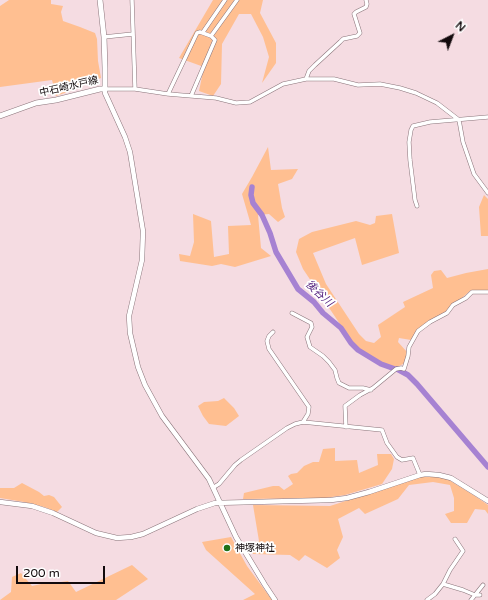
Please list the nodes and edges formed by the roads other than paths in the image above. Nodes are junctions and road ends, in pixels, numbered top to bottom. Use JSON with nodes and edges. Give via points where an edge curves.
{"nodes":[{"id":1,"x":100,"y":0,"type":"edge"},
{"id":2,"x":132,"y":0,"type":"edge"},
{"id":3,"x":225,"y":0,"type":"edge"},
{"id":4,"x":237,"y":0,"type":"edge"},
{"id":5,"x":366,"y":0,"type":"edge"},
{"id":6,"x":203,"y":32,"type":"junction"},
{"id":7,"x":133,"y":34,"type":"junction"},
{"id":8,"x":211,"y":36,"type":"junction"},
{"id":9,"x":104,"y":37,"type":"junction"},
{"id":10,"x":306,"y":79,"type":"junction"},
{"id":11,"x":104,"y":89,"type":"junction"},
{"id":12,"x":135,"y":90,"type":"junction"},
{"id":13,"x":168,"y":94,"type":"junction"},
{"id":14,"x":191,"y":96,"type":"junction"},
{"id":15,"x":0,"y":116,"type":"edge"},
{"id":16,"x":488,"y":117,"type":"edge"},
{"id":17,"x":458,"y":120,"type":"junction"},
{"id":18,"x":488,"y":193,"type":"edge"},
{"id":19,"x":417,"y":206,"type":"dead end"},
{"id":20,"x":488,"y":292,"type":"edge"},
{"id":21,"x":292,"y":313,"type":"dead end"},
{"id":22,"x":274,"y":332,"type":"dead end"},
{"id":23,"x":371,"y":390,"type":"junction"},
{"id":24,"x":304,"y":422,"type":"junction"},
{"id":25,"x":346,"y":427,"type":"junction"},
{"id":26,"x":420,"y":475,"type":"junction"},
{"id":27,"x":214,"y":487,"type":"junction"},
{"id":28,"x":488,"y":501,"type":"edge"},
{"id":29,"x":0,"y":502,"type":"edge"},
{"id":30,"x":221,"y":502,"type":"junction"},
{"id":31,"x":455,"y":540,"type":"dead end"},
{"id":32,"x":443,"y":584,"type":"junction"},
{"id":33,"x":483,"y":585,"type":"dead end"},
{"id":34,"x":477,"y":595,"type":"junction"},
{"id":35,"x":275,"y":600,"type":"edge"},
{"id":36,"x":426,"y":600,"type":"edge"},
{"id":37,"x":471,"y":600,"type":"edge"}],
"edges":[{"from":1,"to":9,"type":"main road","name":"中石崎水戸線"},
{"from":2,"to":7,"type":"street"},
{"from":3,"to":6,"type":"street"},
{"from":4,"to":8,"type":"street"},
{"from":5,"to":10,"type":"street","via":[[366,8],[354,14],[360,33],[343,39],[309,71]]},
{"from":6,"to":8,"type":"street"},
{"from":6,"to":13,"type":"street","via":[[198,32]]},
{"from":7,"to":9,"type":"street"},
{"from":7,"to":12,"type":"street"},
{"from":8,"to":14,"type":"street","via":[[215,40]]},
{"from":9,"to":11,"type":"main road","name":"中石崎水戸線"},
{"from":10,"to":14,"type":"street","via":[[283,84],[250,102],[236,103]]},
{"from":10,"to":17,"type":"street","via":[[334,79],[400,88],[437,103]]},
{"from":11,"to":12,"type":"street"},
{"from":11,"to":15,"type":"main road","name":"中石崎水戸線","via":[[36,103]]},
{"from":11,"to":27,"type":"street","via":[[132,159],[143,231],[142,260],[129,316],[135,356],[162,416]]},
{"from":12,"to":13,"type":"street"},
{"from":13,"to":14,"type":"street"},
{"from":16,"to":17,"type":"street"},
{"from":17,"to":18,"type":"street","via":[[474,174]]},
{"from":17,"to":19,"type":"street","via":[[412,125],[409,142],[410,160]]},
{"from":20,"to":23,"type":"street","via":[[472,292],[453,305],[447,313],[418,331],[409,348],[404,368],[396,369]]},
{"from":21,"to":23,"type":"street","via":[[311,323],[312,327],[307,337],[310,347],[329,362],[340,383],[349,388]]},
{"from":22,"to":24,"type":"street","via":[[267,341],[269,349],[309,407]]},
{"from":23,"to":25,"type":"street","via":[[345,406]]},
{"from":24,"to":25,"type":"street"},
{"from":24,"to":27,"type":"street","via":[[287,428],[241,460]]},
{"from":25,"to":26,"type":"street","via":[[382,430],[397,457],[402,460],[413,458]]},
{"from":26,"to":28,"type":"street","via":[[451,478]]},
{"from":26,"to":30,"type":"street","via":[[342,498]]},
{"from":27,"to":30,"type":"street"},
{"from":29,"to":30,"type":"street","via":[[32,506],[96,533],[117,538],[143,534],[202,507]]},
{"from":30,"to":35,"type":"street","via":[[242,547]]},
{"from":31,"to":32,"type":"street","via":[[463,551]]},
{"from":32,"to":34,"type":"street"},
{"from":32,"to":36,"type":"street"},
{"from":33,"to":34,"type":"street"},
{"from":34,"to":37,"type":"street"}]}
